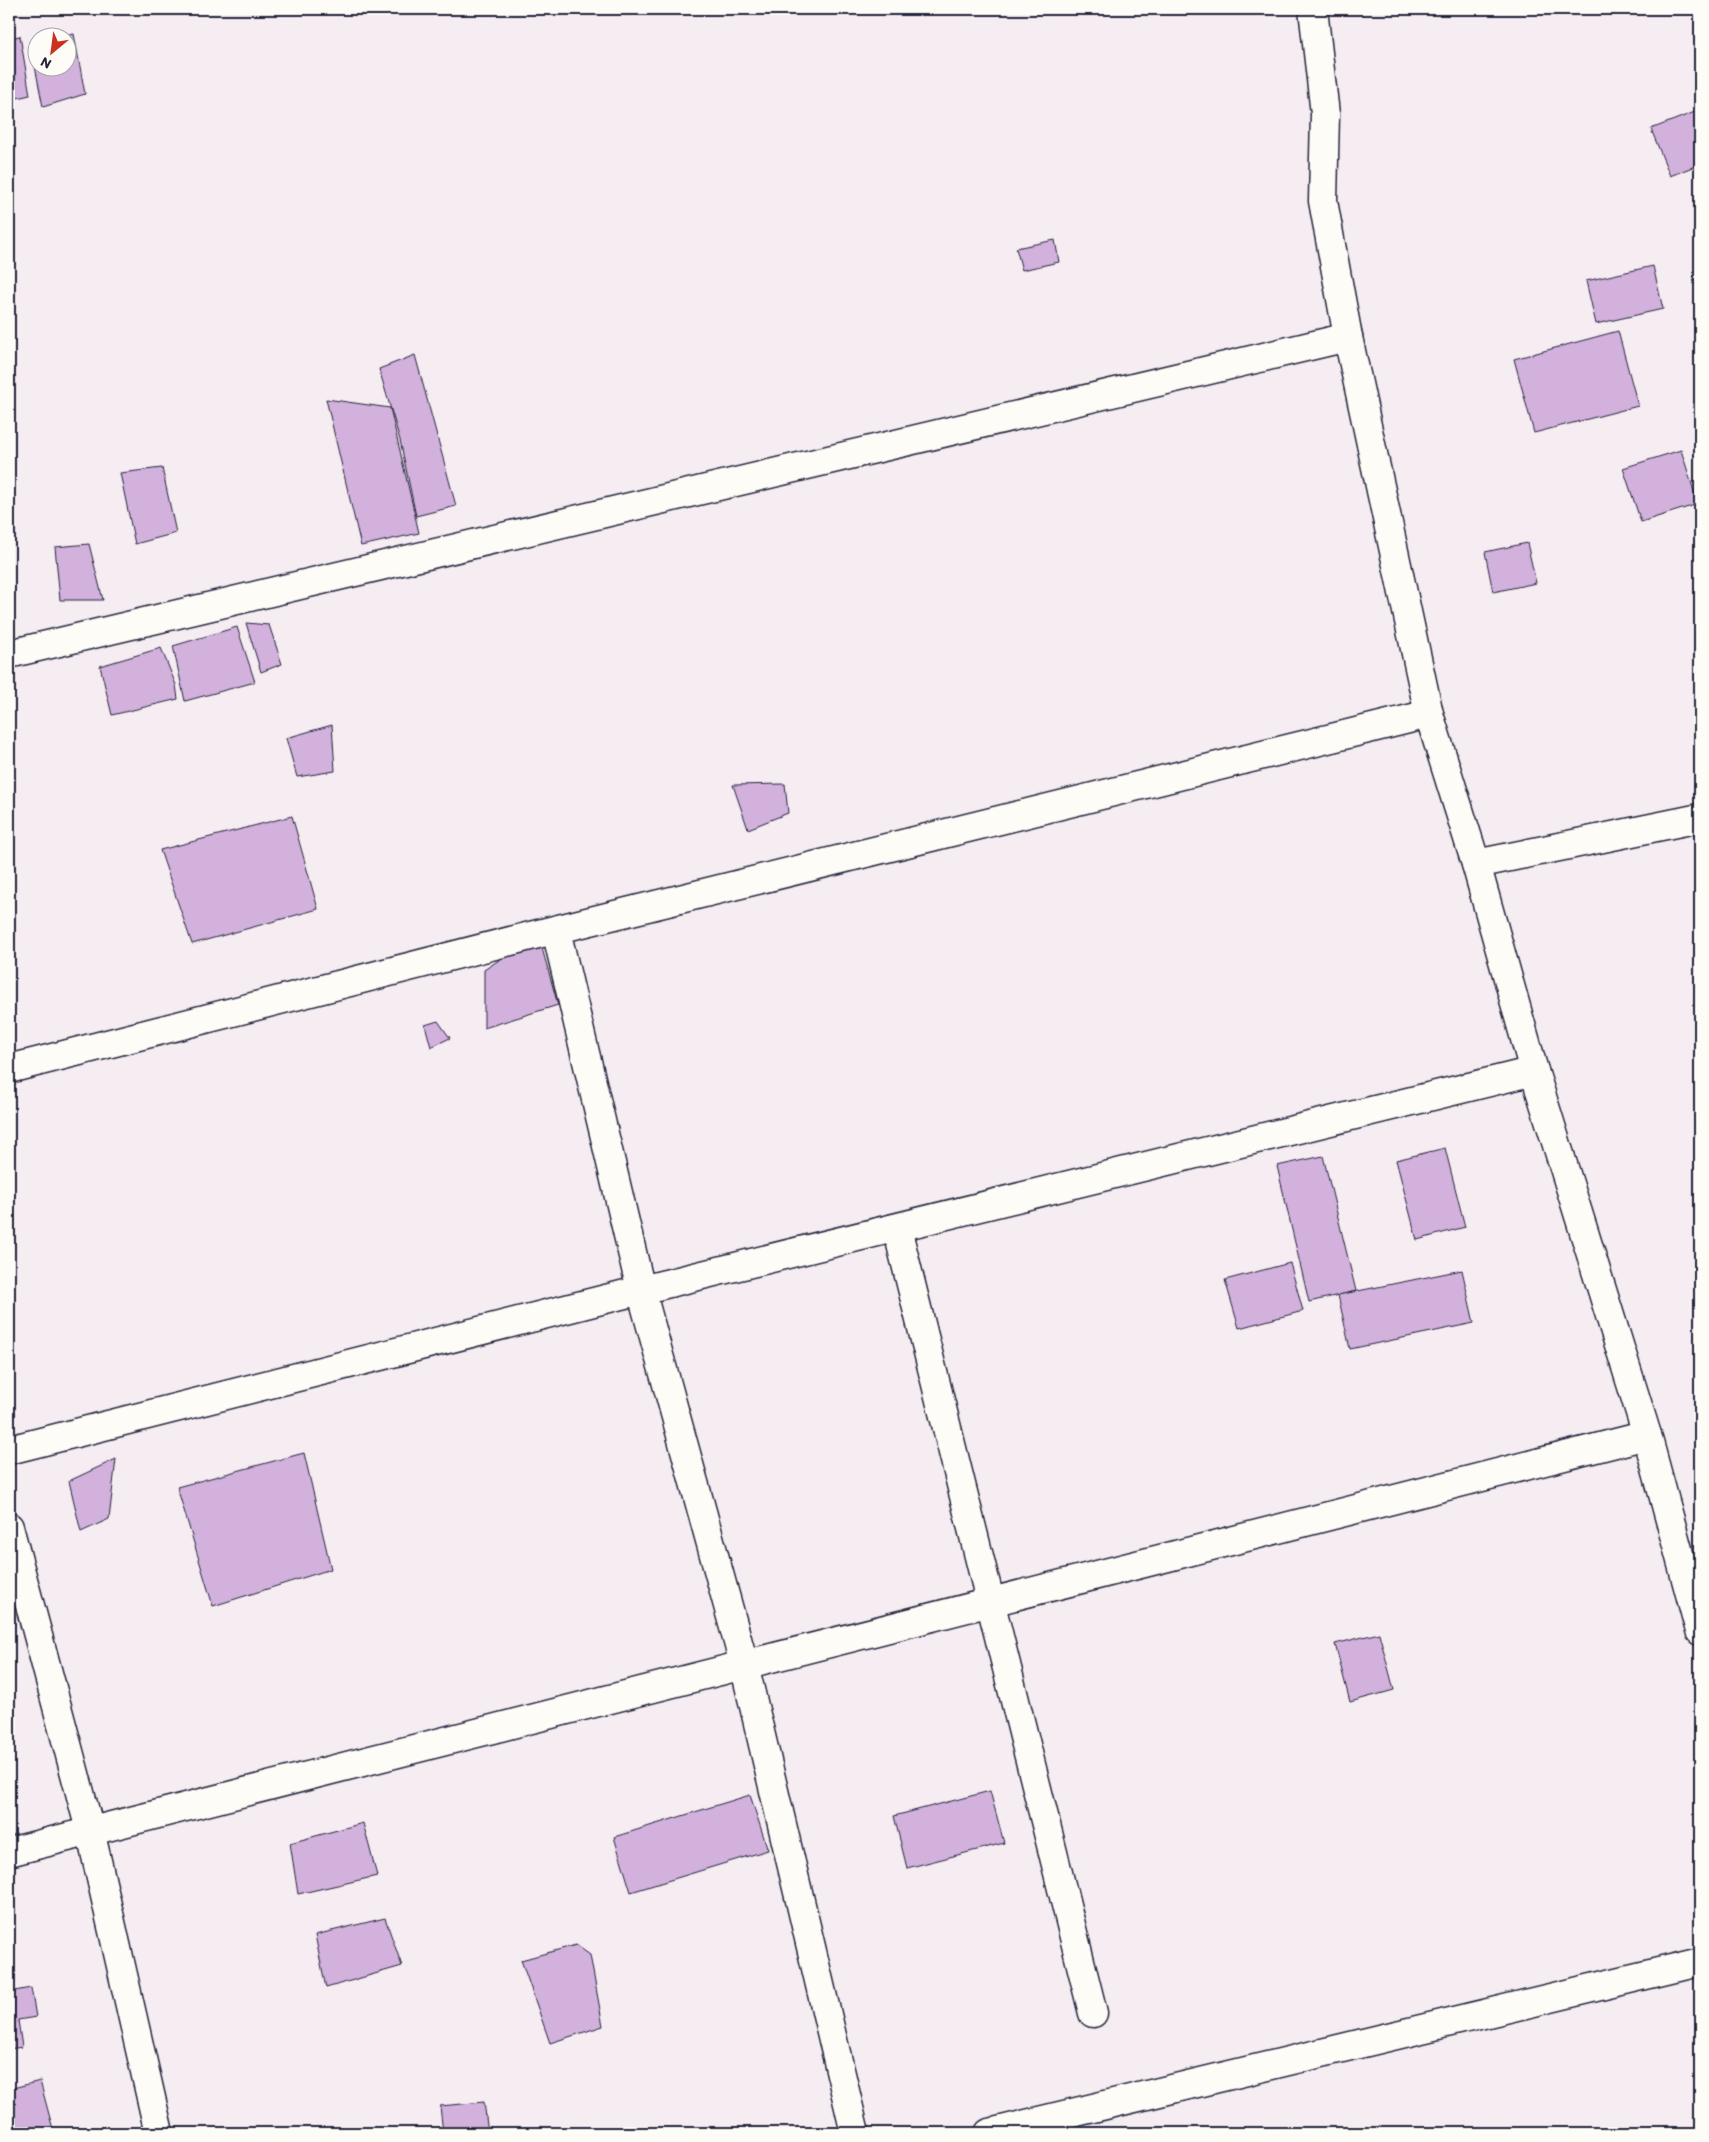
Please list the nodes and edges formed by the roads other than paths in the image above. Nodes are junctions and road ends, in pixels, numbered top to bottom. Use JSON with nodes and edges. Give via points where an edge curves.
{"nodes":[{"id":1,"x":1313,"y":9,"type":"edge"},
{"id":2,"x":1348,"y":337,"type":"junction"},
{"id":3,"x":9,"y":654,"type":"edge"},
{"id":4,"x":1429,"y":714,"type":"junction"},
{"id":5,"x":1700,"y":818,"type":"edge"},
{"id":6,"x":1476,"y":864,"type":"junction"},
{"id":7,"x":556,"y":930,"type":"junction"},
{"id":8,"x":9,"y":1070,"type":"edge"},
{"id":9,"x":1534,"y":1070,"type":"junction"},
{"id":10,"x":896,"y":1228,"type":"junction"},
{"id":11,"x":641,"y":1290,"type":"junction"},
{"id":12,"x":1647,"y":1435,"type":"junction"},
{"id":13,"x":9,"y":1450,"type":"edge"},
{"id":14,"x":9,"y":1527,"type":"edge"},
{"id":15,"x":992,"y":1602,"type":"junction"},
{"id":16,"x":1700,"y":1631,"type":"edge"},
{"id":17,"x":744,"y":1664,"type":"junction"},
{"id":18,"x":90,"y":1830,"type":"junction"},
{"id":19,"x":9,"y":1852,"type":"edge"},
{"id":20,"x":1700,"y":1962,"type":"edge"},
{"id":21,"x":1093,"y":2013,"type":"dead end"},
{"id":22,"x":159,"y":2133,"type":"edge"},
{"id":23,"x":855,"y":2133,"type":"edge"},
{"id":24,"x":989,"y":2133,"type":"edge"}],
"edges":[{"from":1,"to":2,"type":"street","via":[[1325,114],[1323,201]]},
{"from":2,"to":3,"type":"street"},
{"from":2,"to":4,"type":"street"},
{"from":4,"to":6,"type":"street"},
{"from":4,"to":7,"type":"street"},
{"from":5,"to":6,"type":"street"},
{"from":6,"to":9,"type":"street"},
{"from":7,"to":8,"type":"street"},
{"from":7,"to":11,"type":"street"},
{"from":9,"to":10,"type":"street"},
{"from":9,"to":12,"type":"street"},
{"from":10,"to":11,"type":"street"},
{"from":10,"to":15,"type":"street"},
{"from":11,"to":13,"type":"street"},
{"from":11,"to":17,"type":"street"},
{"from":12,"to":15,"type":"street"},
{"from":12,"to":16,"type":"street"},
{"from":14,"to":18,"type":"street"},
{"from":15,"to":17,"type":"street"},
{"from":15,"to":21,"type":"street"},
{"from":17,"to":18,"type":"street"},
{"from":17,"to":23,"type":"street"},
{"from":18,"to":19,"type":"street"},
{"from":18,"to":22,"type":"street"},
{"from":20,"to":24,"type":"street"}]}
